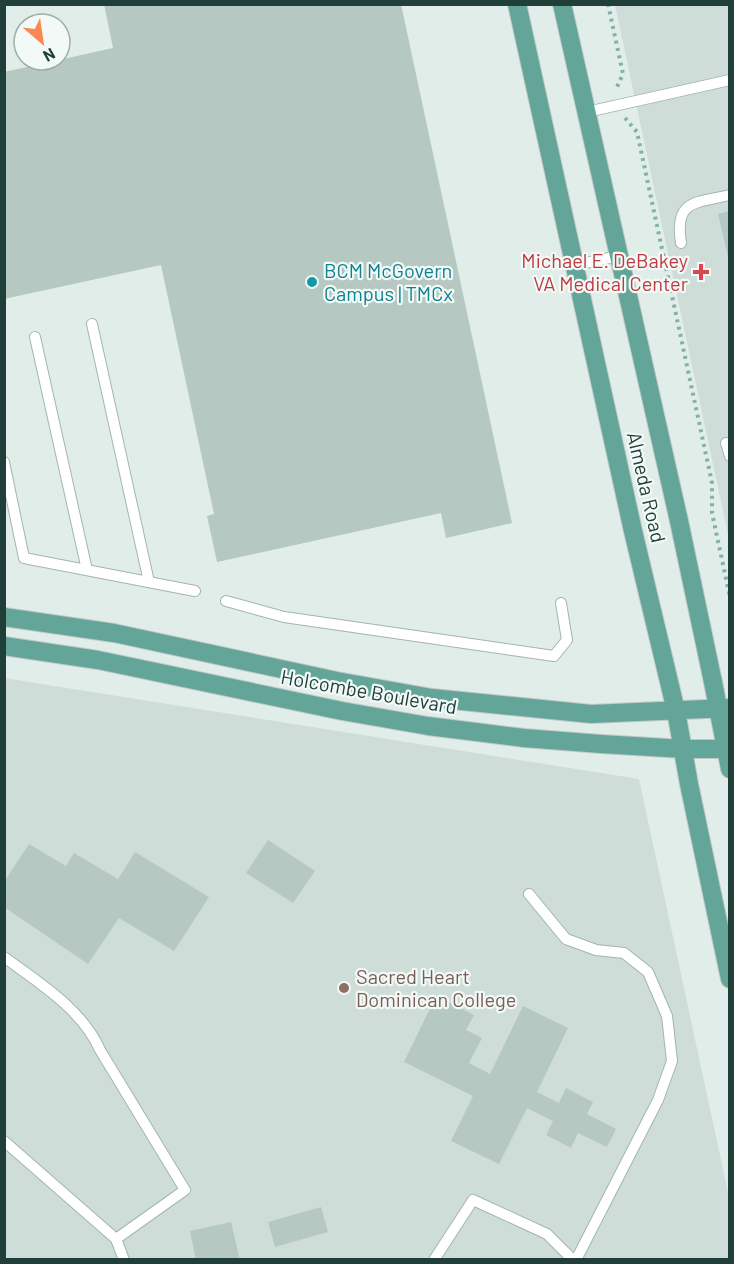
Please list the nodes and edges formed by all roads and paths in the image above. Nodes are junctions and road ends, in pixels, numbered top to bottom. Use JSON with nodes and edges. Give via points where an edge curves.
{"nodes":[{"id":1,"x":517,"y":4,"type":"edge"},
{"id":2,"x":562,"y":4,"type":"edge"},
{"id":3,"x":608,"y":4,"type":"edge"},
{"id":4,"x":729,"y":80,"type":"edge"},
{"id":5,"x":621,"y":105,"type":"junction"},
{"id":6,"x":587,"y":112,"type":"junction"},
{"id":7,"x":729,"y":195,"type":"edge"},
{"id":8,"x":681,"y":243,"type":"dead end"},
{"id":9,"x":619,"y":256,"type":"junction"},
{"id":10,"x":574,"y":265,"type":"junction"},
{"id":11,"x":92,"y":324,"type":"dead end"},
{"id":12,"x":36,"y":337,"type":"dead end"},
{"id":13,"x":726,"y":444,"type":"dead end"},
{"id":14,"x":729,"y":456,"type":"edge"},
{"id":15,"x":4,"y":462,"type":"edge"},
{"id":16,"x":87,"y":570,"type":"junction"},
{"id":17,"x":148,"y":582,"type":"junction"},
{"id":18,"x":195,"y":591,"type":"dead end"},
{"id":19,"x":729,"y":597,"type":"edge"},
{"id":20,"x":226,"y":601,"type":"dead end"},
{"id":21,"x":561,"y":603,"type":"dead end"},
{"id":22,"x":4,"y":617,"type":"edge"},
{"id":23,"x":4,"y":646,"type":"edge"},
{"id":24,"x":724,"y":708,"type":"edge"},
{"id":25,"x":676,"y":711,"type":"junction"},
{"id":26,"x":684,"y":749,"type":"junction"},
{"id":27,"x":727,"y":749,"type":"edge"},
{"id":28,"x":729,"y":769,"type":"edge"},
{"id":29,"x":529,"y":894,"type":"dead end"},
{"id":30,"x":4,"y":957,"type":"edge"},
{"id":31,"x":729,"y":979,"type":"edge"},
{"id":32,"x":4,"y":1141,"type":"edge"},
{"id":33,"x":116,"y":1239,"type":"junction"},
{"id":34,"x":124,"y":1260,"type":"edge"},
{"id":35,"x":435,"y":1260,"type":"edge"},
{"id":36,"x":575,"y":1260,"type":"edge"}],
"edges":[{"from":1,"to":10,"type":"main road","name":"Almeda Road"},
{"from":2,"to":6,"type":"main road","name":"Almeda Road"},
{"from":3,"to":5,"type":"path","via":[[623,74],[617,87]]},
{"from":4,"to":5,"type":"lane"},
{"from":5,"to":6,"type":"lane"},
{"from":5,"to":19,"type":"path","via":[[637,132],[710,471],[712,513]]},
{"from":6,"to":9,"type":"main road","name":"Almeda Road"},
{"from":7,"to":8,"type":"lane","via":[[691,205],[681,212]]},
{"from":9,"to":10,"type":"lane"},
{"from":9,"to":24,"type":"main road","name":"Almeda Road"},
{"from":10,"to":25,"type":"main road","name":"Almeda Road"},
{"from":11,"to":17,"type":"lane"},
{"from":12,"to":16,"type":"lane"},
{"from":13,"to":14,"type":"lane"},
{"from":15,"to":16,"type":"lane","via":[[24,558]]},
{"from":16,"to":17,"type":"lane"},
{"from":17,"to":18,"type":"lane"},
{"from":20,"to":21,"type":"lane","via":[[284,617],[554,656],[567,640]]},
{"from":22,"to":25,"type":"main road","name":"Holcombe Boulevard","via":[[114,633],[432,698],[591,714]]},
{"from":23,"to":26,"type":"main road","name":"Holcombe Boulevard","via":[[98,660],[428,726],[524,738]]},
{"from":24,"to":25,"type":"main road","name":"Holcombe Boulevard"},
{"from":24,"to":27,"type":"main road","name":"Almeda Road"},
{"from":25,"to":26,"type":"main road","name":"Almeda Road"},
{"from":26,"to":27,"type":"main road","name":"Holcombe Boulevard"},
{"from":26,"to":31,"type":"main road","name":"Almeda Road"},
{"from":27,"to":28,"type":"main road","name":"Almeda Road"},
{"from":29,"to":36,"type":"lane","via":[[566,939],[596,950],[624,953],[648,972],[667,1016],[672,1061],[662,1090]]},
{"from":30,"to":33,"type":"lane","via":[[65,1003],[95,1039],[185,1190]]},
{"from":32,"to":33,"type":"lane"},
{"from":33,"to":34,"type":"lane"},
{"from":35,"to":36,"type":"lane","via":[[473,1200],[547,1234]]}]}
